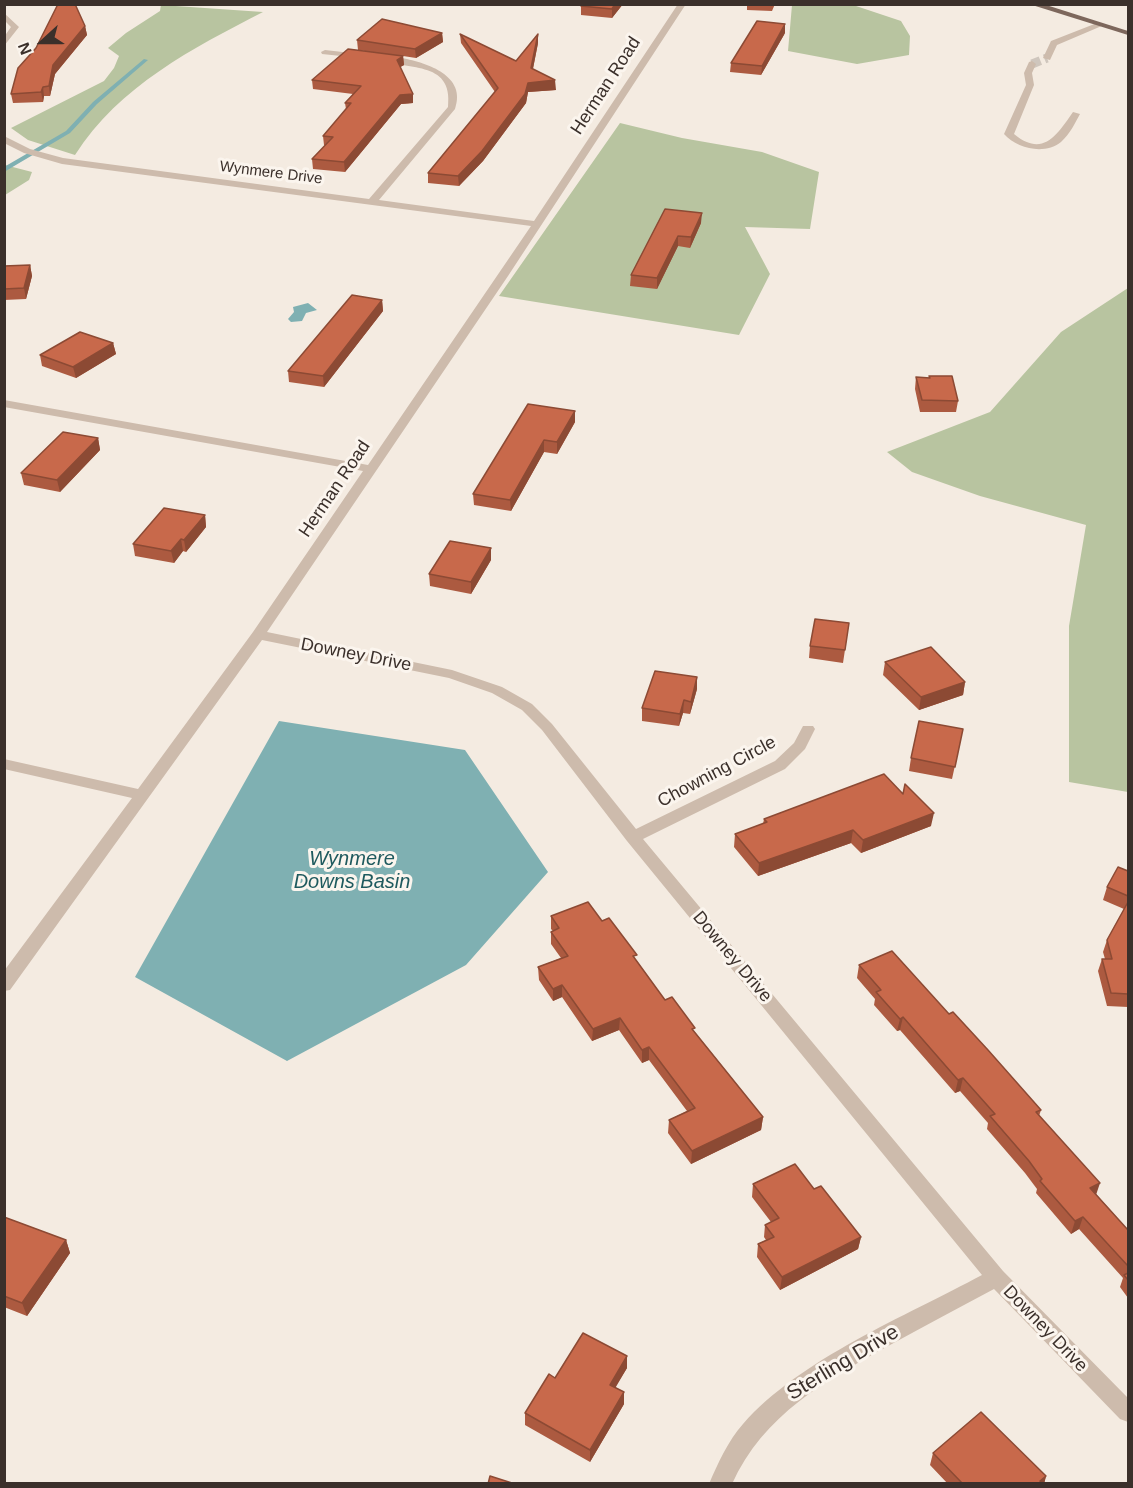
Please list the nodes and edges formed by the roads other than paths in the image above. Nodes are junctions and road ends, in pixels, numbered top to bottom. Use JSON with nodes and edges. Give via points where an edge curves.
{"nodes":[{"id":1,"x":682,"y":4,"type":"edge"},
{"id":2,"x":1033,"y":4,"type":"edge"},
{"id":3,"x":4,"y":15,"type":"edge"},
{"id":4,"x":1100,"y":25,"type":"junction"},
{"id":5,"x":1128,"y":33,"type":"edge"},
{"id":6,"x":4,"y":44,"type":"edge"},
{"id":7,"x":325,"y":52,"type":"dead end"},
{"id":8,"x":366,"y":56,"type":"edge"},
{"id":9,"x":376,"y":57,"type":"edge"},
{"id":10,"x":1047,"y":58,"type":"tunnel mouth"},
{"id":11,"x":1032,"y":64,"type":"dead end"},
{"id":12,"x":1076,"y":114,"type":"dead end"},
{"id":13,"x":4,"y":139,"type":"edge"},
{"id":14,"x":372,"y":202,"type":"junction"},
{"id":15,"x":537,"y":224,"type":"junction"},
{"id":16,"x":4,"y":403,"type":"edge"},
{"id":17,"x":370,"y":469,"type":"junction"},
{"id":18,"x":258,"y":635,"type":"junction"},
{"id":19,"x":808,"y":729,"type":"dead end"},
{"id":20,"x":4,"y":764,"type":"edge"},
{"id":21,"x":144,"y":795,"type":"junction"},
{"id":22,"x":633,"y":837,"type":"junction"},
{"id":23,"x":4,"y":984,"type":"edge"},
{"id":24,"x":996,"y":1277,"type":"junction"},
{"id":25,"x":1128,"y":1412,"type":"edge"},
{"id":26,"x":720,"y":1484,"type":"edge"}],
"edges":[{"from":1,"to":15,"type":"street","name":"Herman Road"},
{"from":2,"to":4,"type":"main road"},
{"from":3,"to":6,"type":"street","via":[[15,27]]},
{"from":4,"to":5,"type":"main road"},
{"from":4,"to":10,"type":"street","via":[[1054,43]]},
{"from":7,"to":8,"type":"street"},
{"from":9,"to":14,"type":"street","via":[[414,63],[440,74],[453,87],[455,99]]},
{"from":11,"to":12,"type":"street","via":[[1028,73],[1030,85],[1009,134],[1013,140],[1034,146],[1050,145]]},
{"from":13,"to":14,"type":"street","name":"Wynmere Drive","via":[[27,152],[70,163]]},
{"from":14,"to":15,"type":"street","name":"Wynmere Drive"},
{"from":15,"to":17,"type":"street","name":"Herman Road"},
{"from":16,"to":17,"type":"street"},
{"from":17,"to":18,"type":"street","name":"Herman Road"},
{"from":18,"to":21,"type":"street","name":"Herman Road"},
{"from":18,"to":22,"type":"street","name":"Downey Drive","via":[[452,674],[497,690],[527,707],[547,727]]},
{"from":19,"to":22,"type":"street","name":"Chowning Circle","via":[[800,746],[780,765]]},
{"from":20,"to":21,"type":"street"},
{"from":21,"to":23,"type":"street","name":"Herman Road"},
{"from":22,"to":24,"type":"street","name":"Downey Drive"},
{"from":24,"to":25,"type":"street","name":"Downey Drive"},
{"from":24,"to":26,"type":"street","name":"Sterling Drive","via":[[814,1375],[774,1405],[747,1436]]}]}
